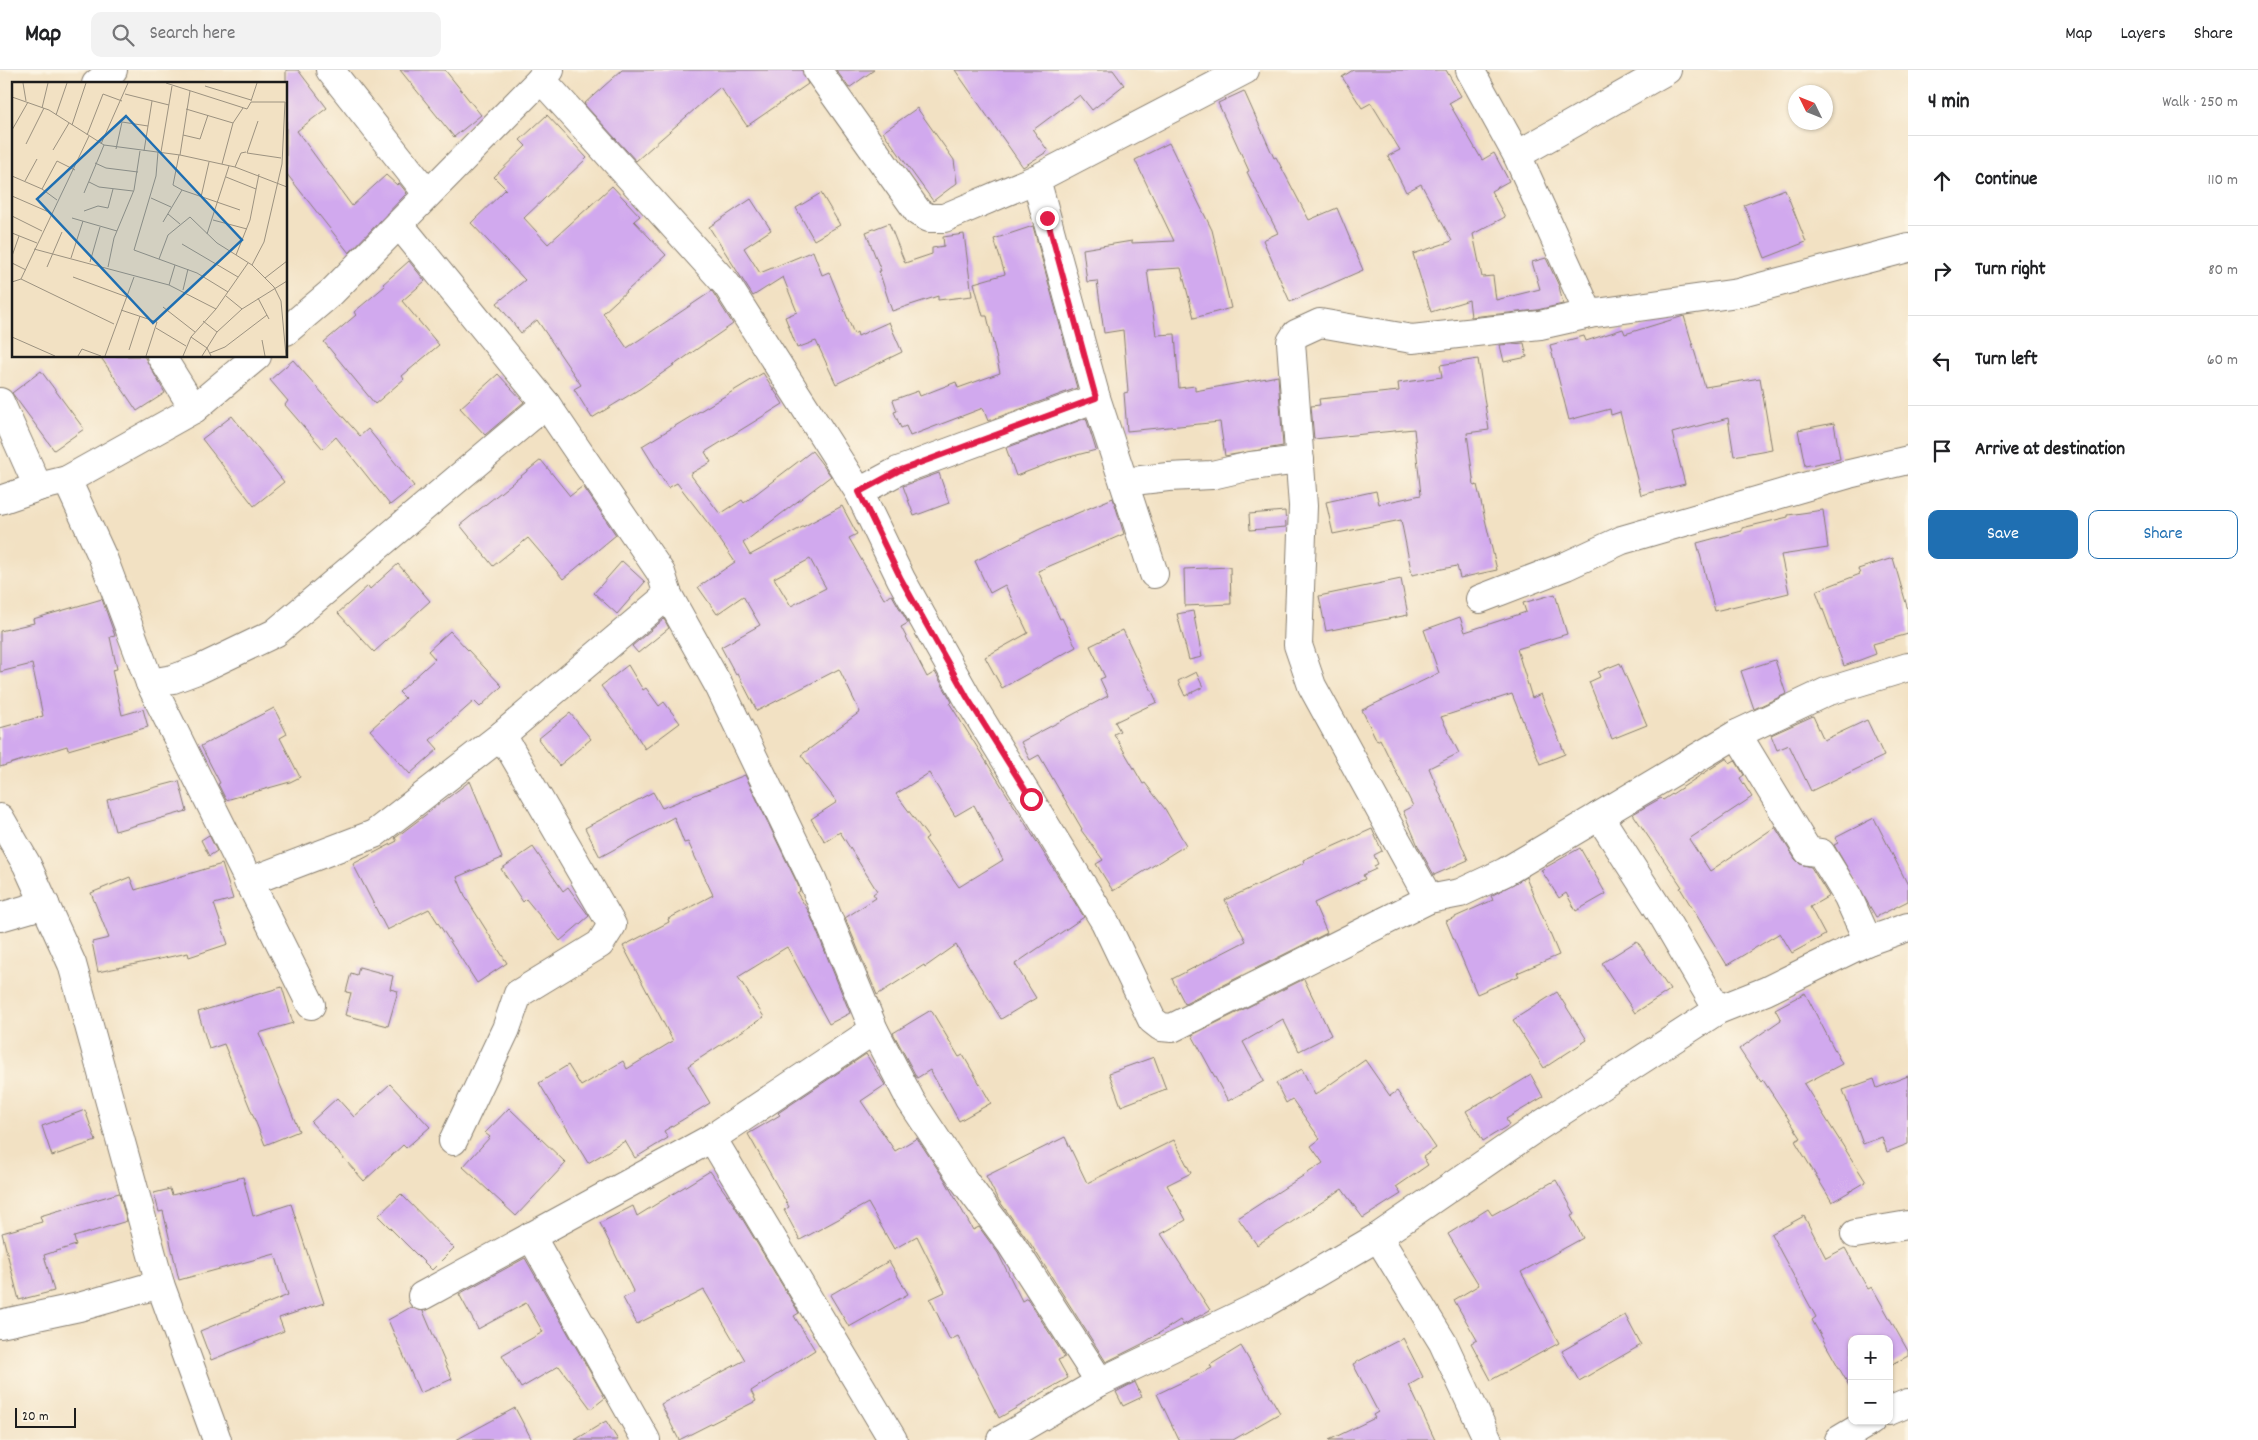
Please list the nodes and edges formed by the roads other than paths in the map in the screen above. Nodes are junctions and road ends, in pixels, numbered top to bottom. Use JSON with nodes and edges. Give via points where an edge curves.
{"nodes":[{"id":1,"x":112,"y":70,"type":"edge"},
{"id":2,"x":330,"y":70,"type":"edge"},
{"id":3,"x":816,"y":70,"type":"edge"},
{"id":4,"x":1470,"y":70,"type":"edge"},
{"id":5,"x":1667,"y":70,"type":"edge"},
{"id":6,"x":1242,"y":71,"type":"edge"},
{"id":7,"x":545,"y":75,"type":"edge"},
{"id":8,"x":98,"y":82,"type":"edge"},
{"id":9,"x":1517,"y":155,"type":"junction"},
{"id":10,"x":1036,"y":179,"type":"junction"},
{"id":11,"x":427,"y":194,"type":"junction"},
{"id":12,"x":399,"y":224,"type":"junction"},
{"id":13,"x":1908,"y":248,"type":"edge"},
{"id":14,"x":1590,"y":314,"type":"junction"},
{"id":15,"x":288,"y":329,"type":"edge"},
{"id":16,"x":162,"y":358,"type":"edge"},
{"id":17,"x":255,"y":358,"type":"edge"},
{"id":18,"x":1096,"y":398,"type":"junction"},
{"id":19,"x":0,"y":402,"type":"edge"},
{"id":20,"x":546,"y":404,"type":"junction"},
{"id":21,"x":194,"y":409,"type":"junction"},
{"id":22,"x":1300,"y":460,"type":"junction"},
{"id":23,"x":1908,"y":460,"type":"edge"},
{"id":24,"x":67,"y":480,"type":"junction"},
{"id":25,"x":1124,"y":482,"type":"junction"},
{"id":26,"x":38,"y":487,"type":"junction"},
{"id":27,"x":859,"y":492,"type":"junction"},
{"id":28,"x":0,"y":500,"type":"edge"},
{"id":29,"x":1154,"y":574,"type":"dead end"},
{"id":30,"x":668,"y":595,"type":"junction"},
{"id":31,"x":1480,"y":599,"type":"dead end"},
{"id":32,"x":1908,"y":668,"type":"edge"},
{"id":33,"x":150,"y":683,"type":"junction"},
{"id":34,"x":1737,"y":734,"type":"junction"},
{"id":35,"x":502,"y":735,"type":"junction"},
{"id":36,"x":1599,"y":816,"type":"junction"},
{"id":37,"x":0,"y":818,"type":"edge"},
{"id":38,"x":248,"y":882,"type":"junction"},
{"id":39,"x":1429,"y":899,"type":"junction"},
{"id":40,"x":45,"y":904,"type":"junction"},
{"id":41,"x":0,"y":917,"type":"edge"},
{"id":42,"x":1908,"y":927,"type":"edge"},
{"id":43,"x":1868,"y":941,"type":"junction"},
{"id":44,"x":311,"y":1005,"type":"dead end"},
{"id":45,"x":1718,"y":1010,"type":"junction"},
{"id":46,"x":874,"y":1030,"type":"junction"},
{"id":47,"x":712,"y":1138,"type":"junction"},
{"id":48,"x":453,"y":1141,"type":"dead end"},
{"id":49,"x":1908,"y":1225,"type":"edge"},
{"id":50,"x":1855,"y":1234,"type":"dead end"},
{"id":51,"x":531,"y":1236,"type":"junction"},
{"id":52,"x":1378,"y":1237,"type":"junction"},
{"id":53,"x":160,"y":1284,"type":"junction"},
{"id":54,"x":422,"y":1296,"type":"dead end"},
{"id":55,"x":0,"y":1324,"type":"edge"},
{"id":56,"x":1100,"y":1382,"type":"junction"},
{"id":57,"x":1908,"y":1403,"type":"edge"},
{"id":58,"x":1893,"y":1409,"type":"edge"},
{"id":59,"x":1864,"y":1425,"type":"edge"},
{"id":60,"x":209,"y":1438,"type":"edge"},
{"id":61,"x":646,"y":1440,"type":"edge"},
{"id":62,"x":892,"y":1440,"type":"edge"},
{"id":63,"x":1001,"y":1440,"type":"edge"},
{"id":64,"x":1488,"y":1440,"type":"edge"},
{"id":65,"x":1839,"y":1440,"type":"edge"}],
"edges":[{"from":1,"to":8,"type":"street"},
{"from":2,"to":11,"type":"street"},
{"from":3,"to":10,"type":"street","via":[[918,212],[929,218],[944,218]]},
{"from":4,"to":9,"type":"street"},
{"from":5,"to":9,"type":"street"},
{"from":6,"to":10,"type":"street"},
{"from":7,"to":11,"type":"street"},
{"from":7,"to":27,"type":"street","via":[[727,285]]},
{"from":9,"to":14,"type":"street"},
{"from":10,"to":18,"type":"street"},
{"from":11,"to":12,"type":"street"},
{"from":12,"to":15,"type":"street","via":[[332,292]]},
{"from":12,"to":20,"type":"street"},
{"from":13,"to":14,"type":"street","via":[[1738,293]]},
{"from":14,"to":22,"type":"street","via":[[1540,325],[1412,339],[1320,323],[1296,334],[1291,342]]},
{"from":16,"to":21,"type":"street"},
{"from":17,"to":21,"type":"street"},
{"from":18,"to":25,"type":"street"},
{"from":18,"to":27,"type":"street","via":[[898,471]]},
{"from":19,"to":26,"type":"street"},
{"from":20,"to":30,"type":"street","via":[[660,573]]},
{"from":20,"to":33,"type":"street","via":[[276,633],[200,670]]},
{"from":21,"to":24,"type":"street"},
{"from":22,"to":25,"type":"street","via":[[1212,475]]},
{"from":22,"to":39,"type":"street","via":[[1303,506],[1298,645],[1312,686]]},
{"from":23,"to":31,"type":"street","via":[[1622,540],[1566,566]]},
{"from":24,"to":26,"type":"street"},
{"from":24,"to":33,"type":"street","via":[[103,558]]},
{"from":25,"to":29,"type":"street"},
{"from":26,"to":28,"type":"street"},
{"from":27,"to":39,"type":"street","via":[[901,579],[962,688],[1106,922],[1152,1020],[1161,1027],[1172,1028]]},
{"from":30,"to":35,"type":"street"},
{"from":30,"to":46,"type":"street","via":[[720,688],[808,871]]},
{"from":32,"to":34,"type":"street","via":[[1826,692]]},
{"from":33,"to":38,"type":"street"},
{"from":34,"to":36,"type":"street"},
{"from":34,"to":43,"type":"street","via":[[1808,851],[1821,853],[1848,897]]},
{"from":35,"to":38,"type":"street","via":[[374,834]]},
{"from":35,"to":48,"type":"street","via":[[612,925],[600,944],[518,994],[506,1029]]},
{"from":36,"to":39,"type":"street","via":[[1505,872],[1460,893]]},
{"from":36,"to":45,"type":"street"},
{"from":37,"to":40,"type":"street"},
{"from":38,"to":44,"type":"street"},
{"from":40,"to":41,"type":"street"},
{"from":40,"to":53,"type":"street","via":[[72,964]]},
{"from":42,"to":43,"type":"street"},
{"from":43,"to":45,"type":"street","via":[[1766,991]]},
{"from":45,"to":52,"type":"street","via":[[1533,1130]]},
{"from":46,"to":47,"type":"street"},
{"from":46,"to":56,"type":"street","via":[[912,1101],[965,1182],[1011,1244]]},
{"from":47,"to":51,"type":"street"},
{"from":47,"to":62,"type":"street"},
{"from":49,"to":50,"type":"street"},
{"from":51,"to":54,"type":"street"},
{"from":51,"to":61,"type":"street"},
{"from":52,"to":56,"type":"street","via":[[1267,1302]]},
{"from":52,"to":64,"type":"street","via":[[1443,1343]]},
{"from":53,"to":55,"type":"street","via":[[79,1307]]},
{"from":53,"to":60,"type":"street"},
{"from":56,"to":63,"type":"street"},
{"from":57,"to":58,"type":"street"},
{"from":59,"to":65,"type":"street"}]}
